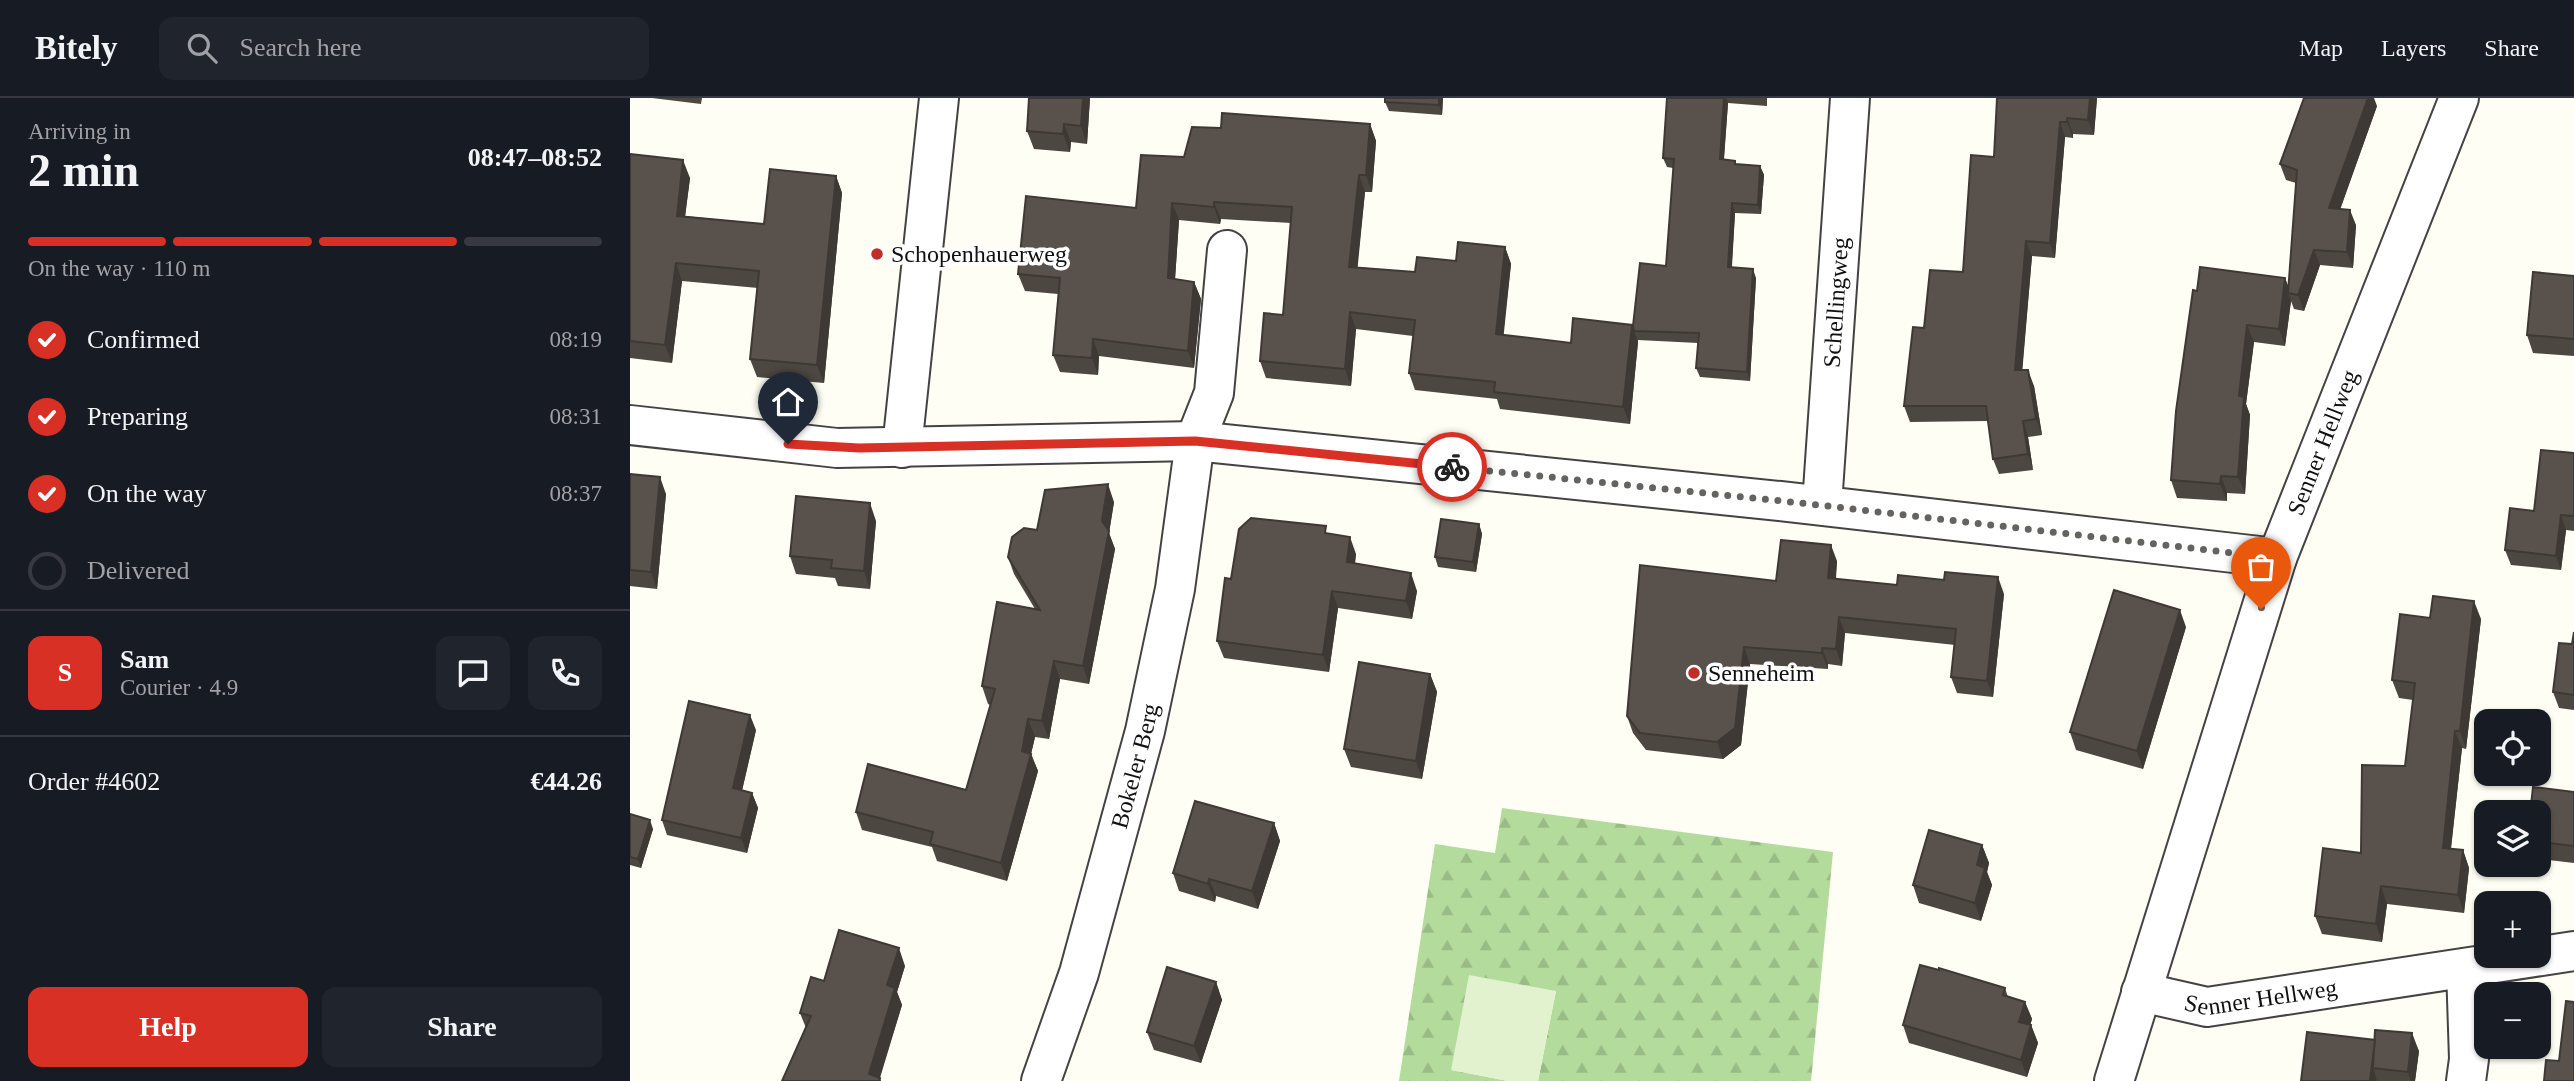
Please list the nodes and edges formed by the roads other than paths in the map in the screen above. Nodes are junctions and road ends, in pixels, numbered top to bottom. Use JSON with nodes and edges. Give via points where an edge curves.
{"nodes":[{"id":1,"x":939,"y":98,"type":"edge"},
{"id":2,"x":1850,"y":98,"type":"edge"},
{"id":3,"x":2459,"y":98,"type":"edge"},
{"id":4,"x":1227,"y":250,"type":"dead end"},
{"id":5,"x":630,"y":425,"type":"edge"},
{"id":6,"x":1195,"y":441,"type":"junction"},
{"id":7,"x":902,"y":448,"type":"junction"},
{"id":8,"x":1822,"y":505,"type":"junction"},
{"id":9,"x":2277,"y":558,"type":"junction"},
{"id":10,"x":2574,"y":951,"type":"edge"},
{"id":11,"x":2466,"y":968,"type":"junction"},
{"id":12,"x":2141,"y":992,"type":"junction"},
{"id":13,"x":1041,"y":1081,"type":"edge"},
{"id":14,"x":2114,"y":1081,"type":"edge"},
{"id":15,"x":2466,"y":1081,"type":"edge"}],
"edges":[{"from":1,"to":7,"type":"street"},
{"from":2,"to":8,"type":"street","name":"Schellingweg"},
{"from":3,"to":9,"type":"street","name":"Senner Hellweg"},
{"from":4,"to":6,"type":"street","name":"Bokeler Berg","via":[[1214,393]]},
{"from":5,"to":7,"type":"street","via":[[837,448]]},
{"from":6,"to":7,"type":"street"},
{"from":6,"to":8,"type":"street"},
{"from":6,"to":13,"type":"street","name":"Bokeler Berg","via":[[1175,589],[1145,731],[1079,973]]},
{"from":8,"to":9,"type":"street"},
{"from":9,"to":12,"type":"street","name":"Senner Hellweg"},
{"from":10,"to":11,"type":"street","name":"Senner Hellweg"},
{"from":11,"to":12,"type":"street","name":"Senner Hellweg","via":[[2207,1007]]},
{"from":11,"to":15,"type":"street"},
{"from":12,"to":14,"type":"street","name":"Senner Hellweg"}]}
